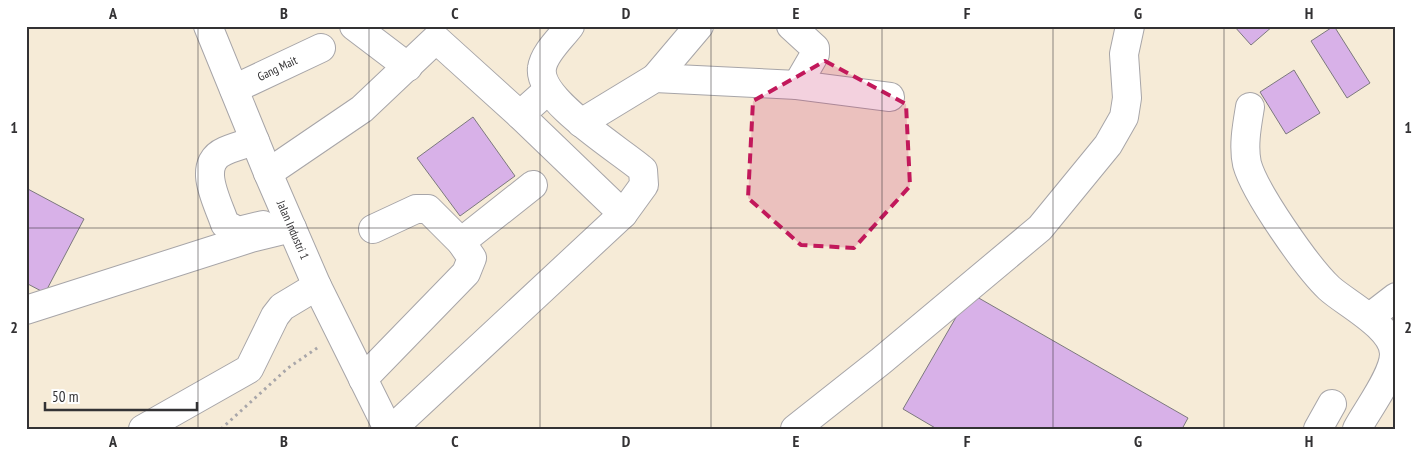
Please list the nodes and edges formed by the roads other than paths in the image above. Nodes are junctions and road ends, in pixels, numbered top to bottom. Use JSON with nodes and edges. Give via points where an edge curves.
{"nodes":[{"id":1,"x":208,"y":26,"type":"edge"},
{"id":2,"x":354,"y":26,"type":"edge"},
{"id":3,"x":570,"y":26,"type":"edge"},
{"id":4,"x":699,"y":26,"type":"edge"},
{"id":5,"x":791,"y":26,"type":"edge"},
{"id":6,"x":1130,"y":26,"type":"edge"},
{"id":7,"x":321,"y":48,"type":"dead end"},
{"id":8,"x":408,"y":67,"type":"junction"},
{"id":9,"x":655,"y":78,"type":"junction"},
{"id":10,"x":798,"y":85,"type":"junction"},
{"id":11,"x":234,"y":89,"type":"junction"},
{"id":12,"x":548,"y":90,"type":"junction"},
{"id":13,"x":890,"y":97,"type":"dead end"},
{"id":14,"x":1250,"y":107,"type":"dead end"},
{"id":15,"x":520,"y":115,"type":"junction"},
{"id":16,"x":581,"y":123,"type":"junction"},
{"id":17,"x":255,"y":141,"type":"junction"},
{"id":18,"x":268,"y":173,"type":"junction"},
{"id":19,"x":533,"y":185,"type":"dead end"},
{"id":20,"x":624,"y":214,"type":"junction"},
{"id":21,"x":290,"y":223,"type":"junction"},
{"id":22,"x":373,"y":228,"type":"dead end"},
{"id":23,"x":462,"y":242,"type":"junction"},
{"id":24,"x":318,"y":286,"type":"junction"},
{"id":25,"x":1396,"y":297,"type":"edge"},
{"id":26,"x":26,"y":310,"type":"edge"},
{"id":27,"x":1370,"y":317,"type":"junction"},
{"id":28,"x":1393,"y":372,"type":"edge"},
{"id":29,"x":362,"y":379,"type":"junction"},
{"id":30,"x":1332,"y":404,"type":"dead end"},
{"id":31,"x":143,"y":429,"type":"edge"},
{"id":32,"x":388,"y":429,"type":"edge"},
{"id":33,"x":392,"y":429,"type":"edge"},
{"id":34,"x":794,"y":429,"type":"edge"},
{"id":35,"x":1318,"y":429,"type":"edge"},
{"id":36,"x":1357,"y":429,"type":"edge"}],
"edges":[{"from":1,"to":11,"type":"street","name":"Jalan Industri 1"},
{"from":2,"to":8,"type":"street"},
{"from":3,"to":12,"type":"street","via":[[543,63],[542,74]]},
{"from":4,"to":9,"type":"street"},
{"from":5,"to":10,"type":"street","via":[[814,48],[816,54]]},
{"from":6,"to":34,"type":"street","via":[[1124,54],[1127,98],[1124,118],[1108,145],[1040,228]]},
{"from":7,"to":11,"type":"street","name":"Gang Mait"},
{"from":8,"to":15,"type":"street","via":[[436,39]]},
{"from":8,"to":18,"type":"street","via":[[362,109]]},
{"from":9,"to":10,"type":"street"},
{"from":9,"to":16,"type":"street"},
{"from":10,"to":13,"type":"street"},
{"from":11,"to":17,"type":"street","name":"Jalan Industri 1"},
{"from":12,"to":15,"type":"street"},
{"from":12,"to":16,"type":"street"},
{"from":14,"to":27,"type":"street","via":[[1246,131],[1247,164],[1266,203],[1318,277]]},
{"from":15,"to":20,"type":"street"},
{"from":16,"to":20,"type":"street","via":[[643,170],[644,185]]},
{"from":17,"to":18,"type":"street","name":"Jalan Industri 1"},
{"from":17,"to":21,"type":"street","via":[[223,151],[213,159],[208,174],[225,224],[238,231]]},
{"from":18,"to":21,"type":"street","name":"Jalan Industri 1"},
{"from":19,"to":23,"type":"street"},
{"from":20,"to":33,"type":"street"},
{"from":21,"to":24,"type":"street","name":"Jalan Industri 1"},
{"from":21,"to":26,"type":"street"},
{"from":22,"to":23,"type":"street","via":[[416,209],[428,209]]},
{"from":23,"to":29,"type":"street","via":[[472,258],[466,273]]},
{"from":24,"to":29,"type":"street","name":"Jalan Industri 1"},
{"from":24,"to":31,"type":"street","via":[[282,307],[249,369]]},
{"from":25,"to":27,"type":"street"},
{"from":27,"to":28,"type":"street","via":[[1394,353]]},
{"from":28,"to":36,"type":"street"},
{"from":29,"to":32,"type":"street","name":"Jalan Industri 1"},
{"from":30,"to":35,"type":"street"}]}
